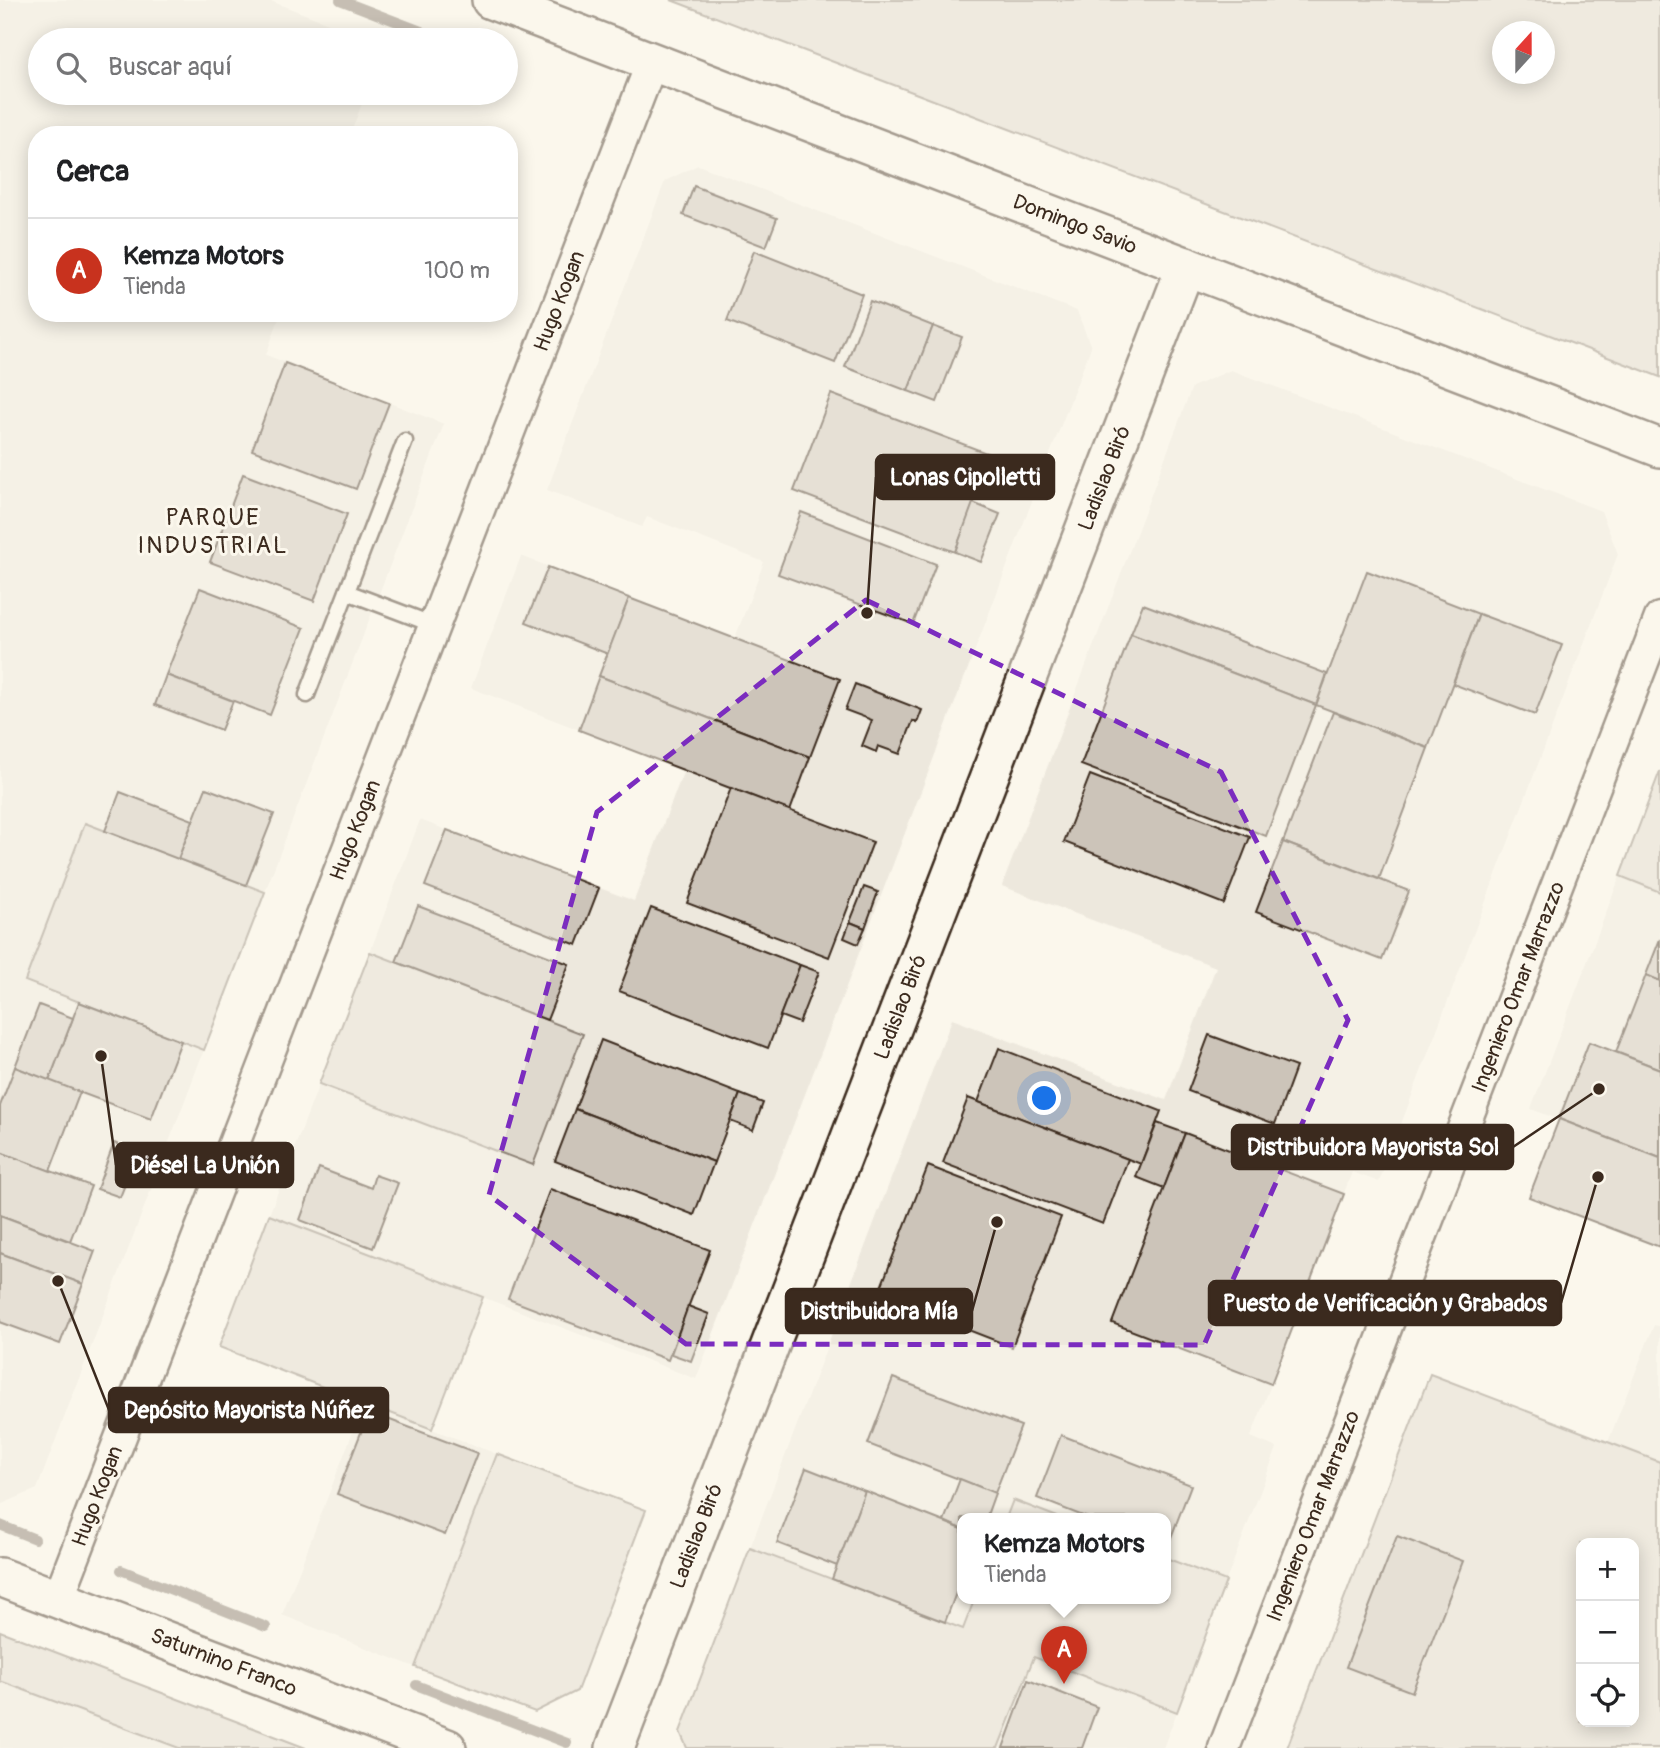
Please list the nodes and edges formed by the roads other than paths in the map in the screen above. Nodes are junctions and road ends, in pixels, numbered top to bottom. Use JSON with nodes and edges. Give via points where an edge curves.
{"nodes":[{"id":1,"x":491,"y":0,"type":"edge"},
{"id":2,"x":652,"y":62,"type":"junction"},
{"id":3,"x":1186,"y":267,"type":"junction"},
{"id":4,"x":405,"y":441,"type":"dead end"},
{"id":5,"x":1660,"y":448,"type":"edge"},
{"id":6,"x":347,"y":592,"type":"junction"},
{"id":7,"x":1660,"y":618,"type":"edge"},
{"id":8,"x":434,"y":625,"type":"junction"},
{"id":9,"x":307,"y":695,"type":"dead end"},
{"id":10,"x":0,"y":1577,"type":"edge"},
{"id":11,"x":58,"y":1599,"type":"junction"},
{"id":12,"x":447,"y":1748,"type":"edge"},
{"id":13,"x":615,"y":1748,"type":"edge"},
{"id":14,"x":1224,"y":1748,"type":"edge"}],
"edges":[{"from":1,"to":2,"type":"street","name":"Domingo Savio"},
{"from":2,"to":3,"type":"street","name":"Domingo Savio"},
{"from":2,"to":8,"type":"street","name":"Hugo Kogan"},
{"from":3,"to":5,"type":"street","name":"Domingo Savio"},
{"from":3,"to":13,"type":"street","name":"Ladislao Biró"},
{"from":4,"to":6,"type":"lane"},
{"from":6,"to":8,"type":"lane"},
{"from":6,"to":9,"type":"lane"},
{"from":7,"to":14,"type":"street","name":"Ingeniero Omar Marrazzo"},
{"from":8,"to":11,"type":"street","name":"Hugo Kogan"},
{"from":10,"to":11,"type":"street","name":"Saturnino Franco"},
{"from":11,"to":12,"type":"street","name":"Saturnino Franco"}]}
